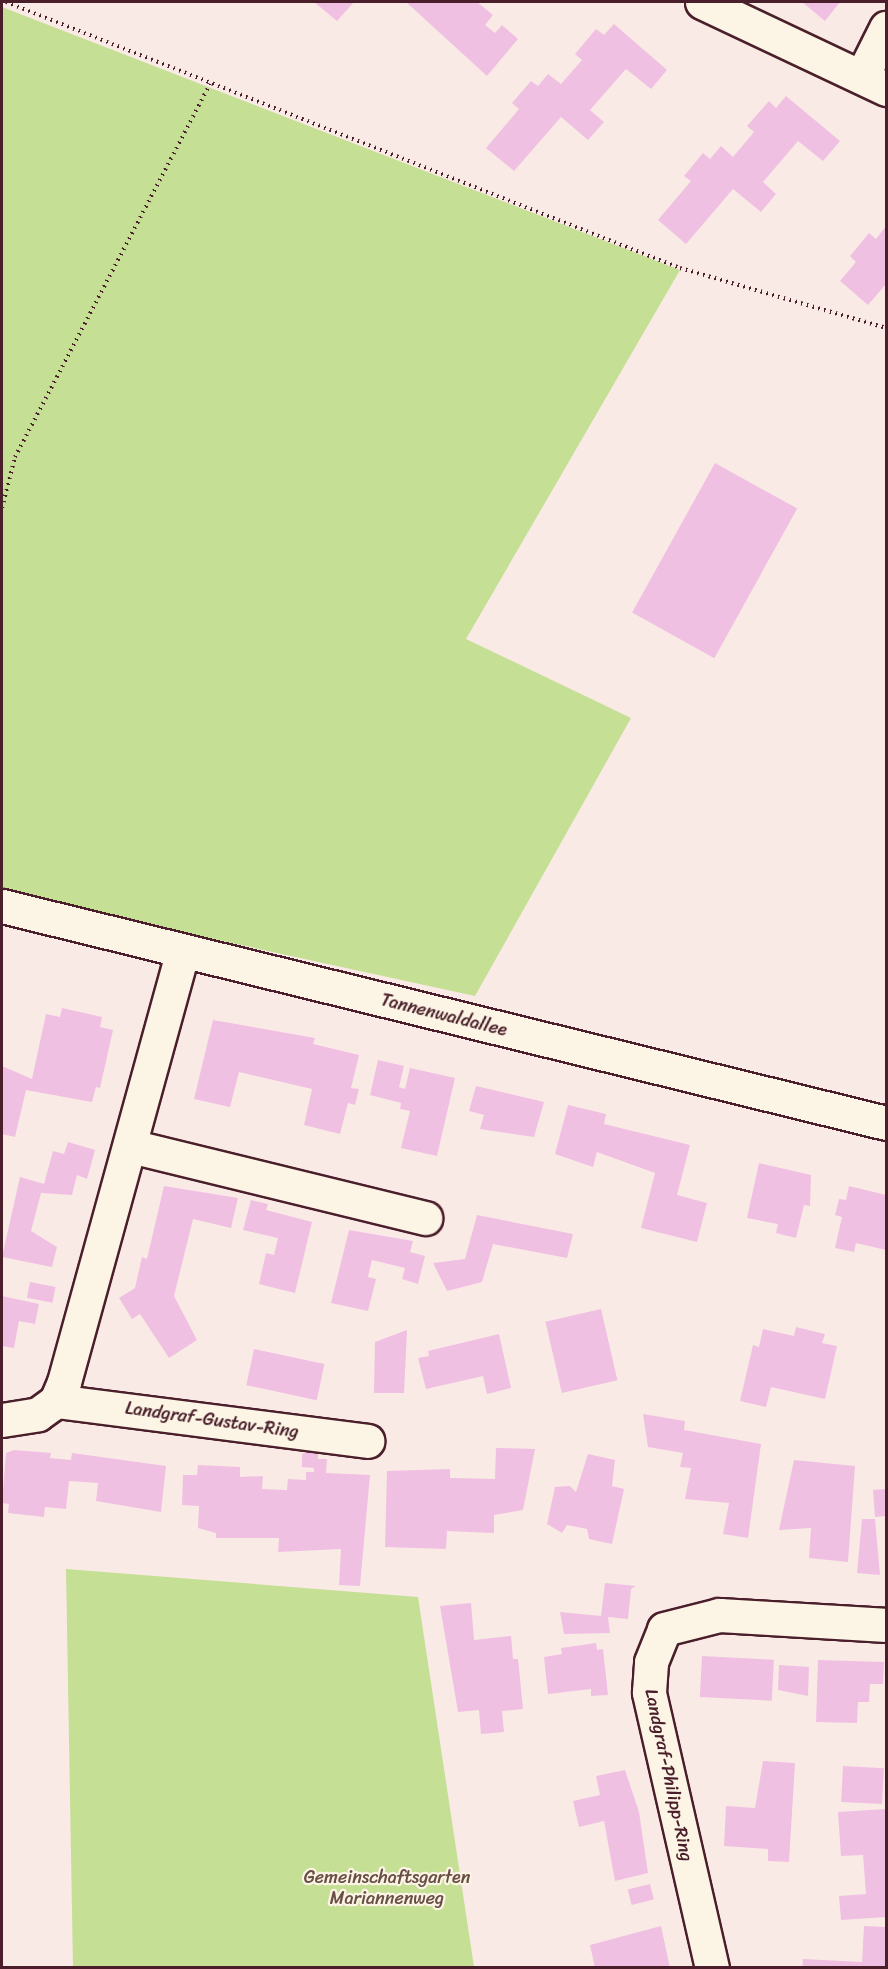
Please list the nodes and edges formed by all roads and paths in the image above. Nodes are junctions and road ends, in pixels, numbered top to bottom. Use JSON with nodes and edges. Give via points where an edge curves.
{"nodes":[{"id":1,"x":6,"y":2,"type":"edge"},
{"id":2,"x":702,"y":2,"type":"edge"},
{"id":3,"x":886,"y":28,"type":"edge"},
{"id":4,"x":874,"y":82,"type":"edge"},
{"id":5,"x":210,"y":84,"type":"junction"},
{"id":6,"x":886,"y":328,"type":"edge"},
{"id":7,"x":2,"y":508,"type":"edge"},
{"id":8,"x":2,"y":906,"type":"edge"},
{"id":9,"x":183,"y":951,"type":"junction"},
{"id":10,"x":886,"y":1123,"type":"edge"},
{"id":11,"x":130,"y":1146,"type":"junction"},
{"id":12,"x":425,"y":1218,"type":"dead end"},
{"id":13,"x":56,"y":1401,"type":"junction"},
{"id":14,"x":2,"y":1420,"type":"edge"},
{"id":15,"x":367,"y":1441,"type":"dead end"},
{"id":16,"x":886,"y":1625,"type":"edge"},
{"id":17,"x":712,"y":1968,"type":"edge"}],
"edges":[{"from":1,"to":5,"type":"path"},
{"from":2,"to":4,"type":"street"},
{"from":3,"to":4,"type":"street"},
{"from":5,"to":6,"type":"path","via":[[680,268]]},
{"from":5,"to":7,"type":"path","via":[[15,457]]},
{"from":8,"to":9,"type":"street","name":"Tannenwaldallee"},
{"from":9,"to":10,"type":"street","name":"Tannenwaldallee"},
{"from":9,"to":11,"type":"street"},
{"from":11,"to":12,"type":"street"},
{"from":11,"to":13,"type":"street"},
{"from":13,"to":14,"type":"street","via":[[38,1414]]},
{"from":13,"to":15,"type":"street","name":"Landgraf-Gustav-Ring"},
{"from":16,"to":17,"type":"street","name":"Landgraf-Philipp-Ring","via":[[719,1615],[664,1629],[651,1662],[649,1692]]}]}
